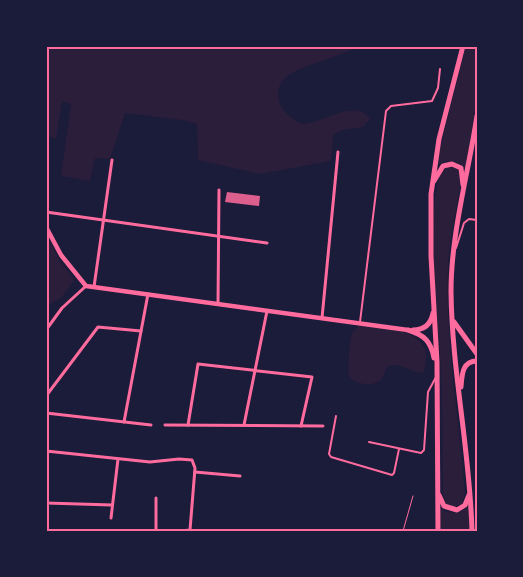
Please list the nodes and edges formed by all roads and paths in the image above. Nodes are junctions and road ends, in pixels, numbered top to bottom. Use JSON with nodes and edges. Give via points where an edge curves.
{"nodes":[{"id":1,"x":463,"y":46,"type":"edge"},
{"id":2,"x":440,"y":69,"type":"dead end"},
{"id":3,"x":477,"y":116,"type":"edge"},
{"id":4,"x":338,"y":152,"type":"dead end"},
{"id":5,"x":112,"y":160,"type":"dead end"},
{"id":6,"x":219,"y":190,"type":"dead end"},
{"id":7,"x":431,"y":194,"type":"junction"},
{"id":8,"x":463,"y":200,"type":"junction"},
{"id":9,"x":46,"y":212,"type":"edge"},
{"id":10,"x":103,"y":220,"type":"junction"},
{"id":11,"x":477,"y":220,"type":"edge"},
{"id":12,"x":46,"y":227,"type":"edge"},
{"id":13,"x":218,"y":236,"type":"junction"},
{"id":14,"x":267,"y":243,"type":"dead end"},
{"id":15,"x":452,"y":260,"type":"junction"},
{"id":16,"x":86,"y":286,"type":"junction"},
{"id":17,"x":94,"y":287,"type":"junction"},
{"id":18,"x":149,"y":293,"type":"junction"},
{"id":19,"x":218,"y":304,"type":"junction"},
{"id":20,"x":434,"y":305,"type":"junction"},
{"id":21,"x":267,"y":311,"type":"junction"},
{"id":22,"x":322,"y":319,"type":"junction"},
{"id":23,"x":453,"y":320,"type":"junction"},
{"id":24,"x":360,"y":324,"type":"junction"},
{"id":25,"x":46,"y":330,"type":"edge"},
{"id":26,"x":408,"y":330,"type":"junction"},
{"id":27,"x":141,"y":331,"type":"junction"},
{"id":28,"x":477,"y":354,"type":"edge"},
{"id":29,"x":477,"y":360,"type":"edge"},
{"id":30,"x":255,"y":371,"type":"junction"},
{"id":31,"x":437,"y":373,"type":"junction"},
{"id":32,"x":46,"y":396,"type":"edge"},
{"id":33,"x":460,"y":397,"type":"junction"},
{"id":34,"x":46,"y":413,"type":"edge"},
{"id":35,"x":336,"y":416,"type":"dead end"},
{"id":36,"x":124,"y":422,"type":"junction"},
{"id":37,"x":151,"y":425,"type":"dead end"},
{"id":38,"x":165,"y":425,"type":"dead end"},
{"id":39,"x":188,"y":425,"type":"junction"},
{"id":40,"x":244,"y":425,"type":"junction"},
{"id":41,"x":301,"y":426,"type":"junction"},
{"id":42,"x":323,"y":426,"type":"dead end"},
{"id":43,"x":369,"y":442,"type":"dead end"},
{"id":44,"x":398,"y":449,"type":"junction"},
{"id":45,"x":46,"y":451,"type":"edge"},
{"id":46,"x":118,"y":459,"type":"junction"},
{"id":47,"x":195,"y":472,"type":"junction"},
{"id":48,"x":240,"y":476,"type":"dead end"},
{"id":49,"x":470,"y":487,"type":"junction"},
{"id":50,"x":437,"y":488,"type":"junction"},
{"id":51,"x":412,"y":496,"type":"dead end"},
{"id":52,"x":156,"y":498,"type":"dead end"},
{"id":53,"x":46,"y":503,"type":"edge"},
{"id":54,"x":112,"y":505,"type":"junction"},
{"id":55,"x":111,"y":518,"type":"dead end"},
{"id":56,"x":156,"y":531,"type":"edge"},
{"id":57,"x":181,"y":531,"type":"edge"},
{"id":58,"x":403,"y":531,"type":"edge"},
{"id":59,"x":438,"y":531,"type":"edge"},
{"id":60,"x":472,"y":531,"type":"edge"}],
"edges":[{"from":1,"to":7,"type":"main road","via":[[438,139]]},
{"from":2,"to":24,"type":"lane","via":[[438,88],[432,101],[391,106],[386,111]]},
{"from":3,"to":8,"type":"main road"},
{"from":4,"to":22,"type":"street"},
{"from":5,"to":10,"type":"street"},
{"from":6,"to":13,"type":"street"},
{"from":7,"to":8,"type":"main road","via":[[440,169],[452,164],[463,173]]},
{"from":7,"to":20,"type":"main road"},
{"from":8,"to":15,"type":"main road"},
{"from":9,"to":10,"type":"street"},
{"from":10,"to":13,"type":"street"},
{"from":10,"to":17,"type":"street"},
{"from":11,"to":15,"type":"lane","via":[[468,219],[464,223]]},
{"from":12,"to":16,"type":"street"},
{"from":13,"to":14,"type":"street"},
{"from":13,"to":19,"type":"street"},
{"from":15,"to":23,"type":"main road"},
{"from":16,"to":17,"type":"street"},
{"from":16,"to":25,"type":"street","via":[[62,308]]},
{"from":17,"to":18,"type":"street"},
{"from":18,"to":19,"type":"street"},
{"from":18,"to":27,"type":"street"},
{"from":19,"to":21,"type":"street"},
{"from":20,"to":26,"type":"main road","via":[[429,324],[418,330]]},
{"from":20,"to":31,"type":"main road"},
{"from":21,"to":22,"type":"street"},
{"from":21,"to":30,"type":"street"},
{"from":22,"to":24,"type":"street"},
{"from":23,"to":28,"type":"main road"},
{"from":23,"to":33,"type":"main road"},
{"from":24,"to":26,"type":"street"},
{"from":26,"to":31,"type":"main road","via":[[420,333],[428,340]]},
{"from":27,"to":32,"type":"street","via":[[98,327]]},
{"from":27,"to":36,"type":"street"},
{"from":29,"to":33,"type":"main road","via":[[464,367]]},
{"from":30,"to":39,"type":"street","via":[[198,364]]},
{"from":30,"to":40,"type":"street"},
{"from":30,"to":41,"type":"street","via":[[312,377]]},
{"from":31,"to":44,"type":"lane","via":[[428,392],[424,450],[421,453]]},
{"from":31,"to":50,"type":"main road"},
{"from":33,"to":49,"type":"main road"},
{"from":34,"to":36,"type":"street"},
{"from":35,"to":44,"type":"lane","via":[[331,457],[392,475]]},
{"from":36,"to":37,"type":"street"},
{"from":38,"to":39,"type":"street"},
{"from":39,"to":40,"type":"street"},
{"from":40,"to":41,"type":"street"},
{"from":41,"to":42,"type":"street"},
{"from":43,"to":44,"type":"lane"},
{"from":45,"to":46,"type":"street"},
{"from":46,"to":47,"type":"street","via":[[150,462],[188,459],[195,463]]},
{"from":46,"to":54,"type":"street"},
{"from":47,"to":48,"type":"street"},
{"from":47,"to":57,"type":"street","via":[[190,530]]},
{"from":49,"to":50,"type":"main road","via":[[466,505],[457,510],[444,506]]},
{"from":49,"to":60,"type":"main road"},
{"from":50,"to":59,"type":"main road"},
{"from":51,"to":58,"type":"path"},
{"from":52,"to":56,"type":"street"},
{"from":53,"to":54,"type":"street"},
{"from":54,"to":55,"type":"street"}]}
